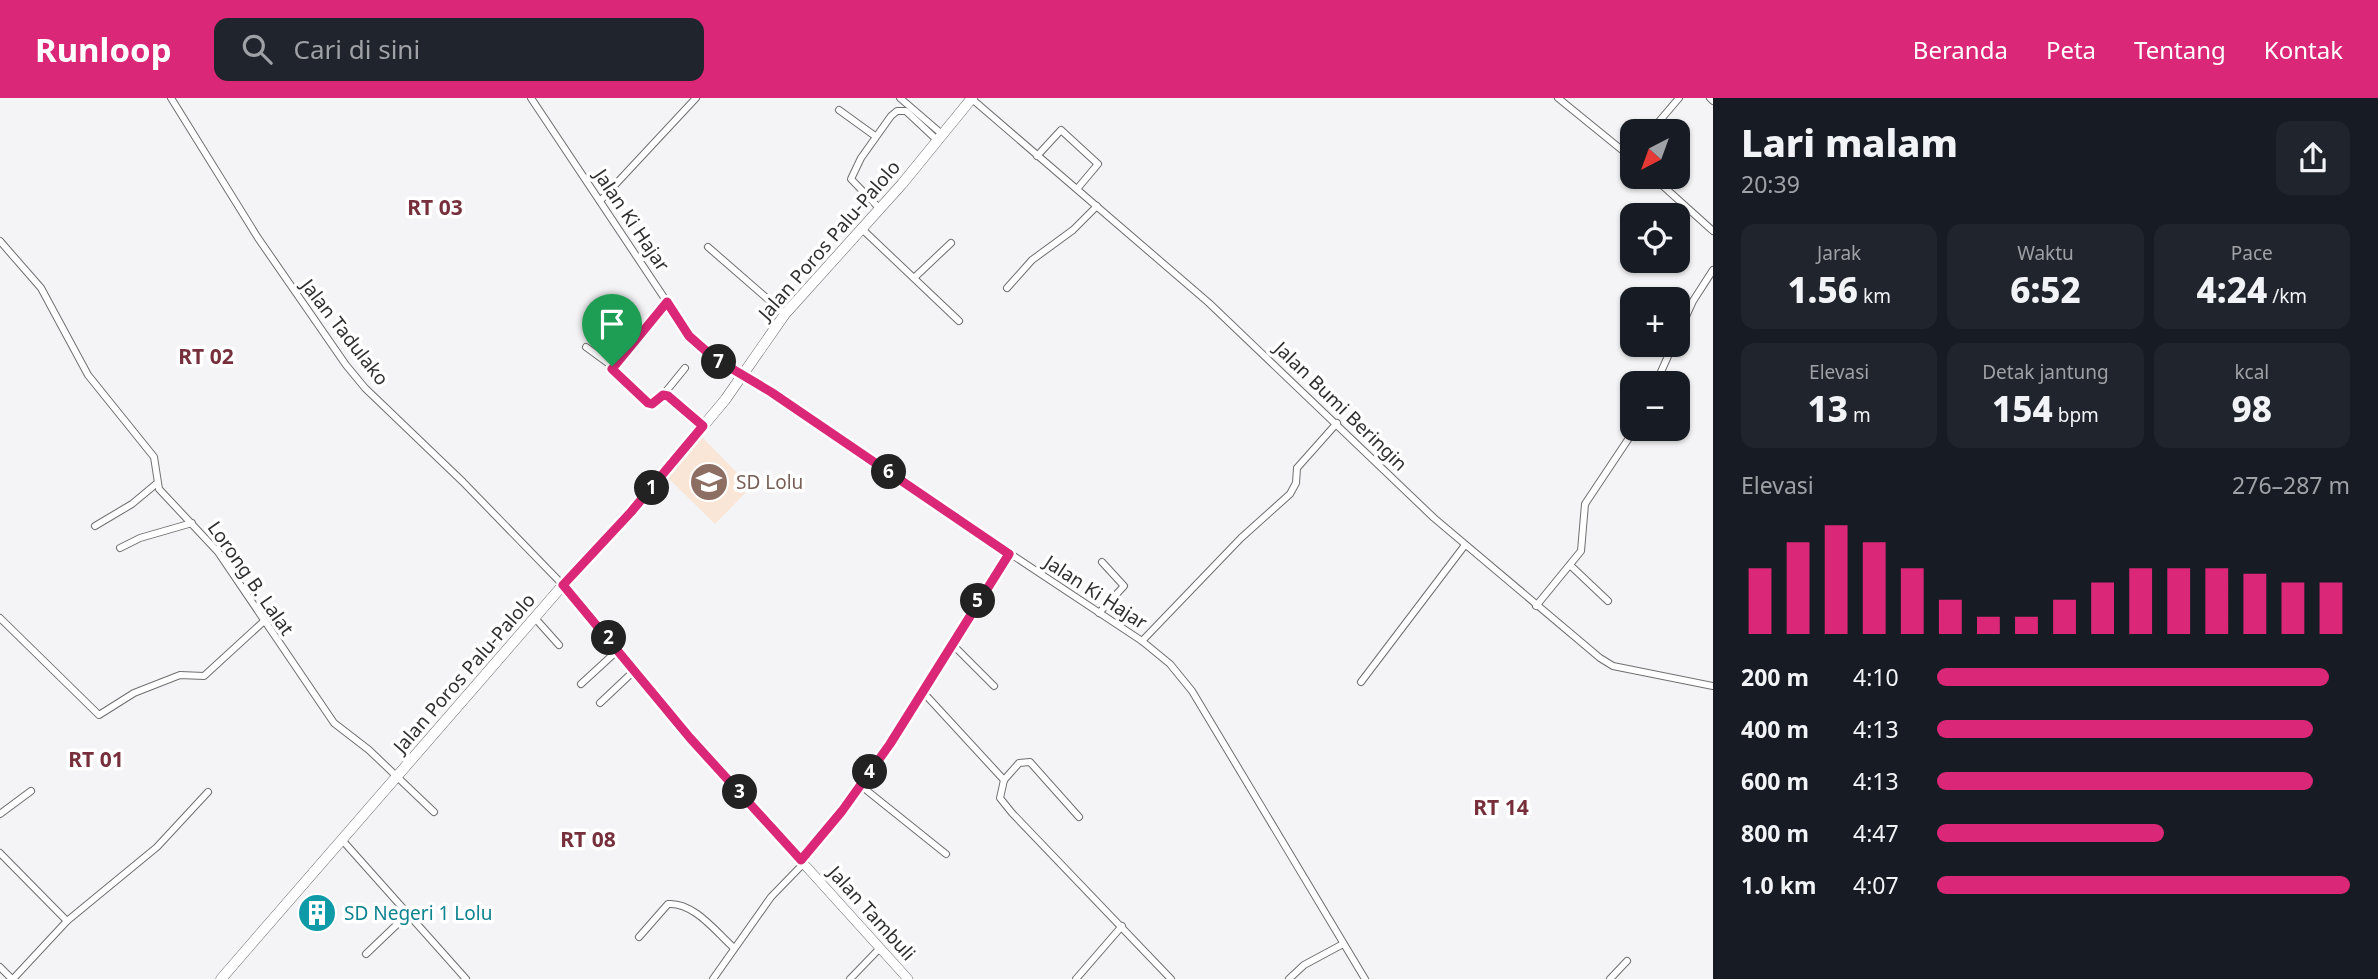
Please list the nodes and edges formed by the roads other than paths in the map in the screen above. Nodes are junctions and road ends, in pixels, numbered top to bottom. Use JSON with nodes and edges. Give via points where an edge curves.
{"nodes":[{"id":1,"x":172,"y":98,"type":"edge"},
{"id":2,"x":531,"y":98,"type":"edge"},
{"id":3,"x":696,"y":98,"type":"edge"},
{"id":4,"x":900,"y":98,"type":"edge"},
{"id":5,"x":972,"y":98,"type":"edge"},
{"id":6,"x":1559,"y":98,"type":"edge"},
{"id":7,"x":1679,"y":98,"type":"edge"},
{"id":8,"x":839,"y":110,"type":"dead end"},
{"id":9,"x":1661,"y":119,"type":"edge"},
{"id":10,"x":875,"y":136,"type":"junction"},
{"id":11,"x":940,"y":138,"type":"junction"},
{"id":12,"x":1620,"y":147,"type":"edge"},
{"id":13,"x":1037,"y":156,"type":"junction"},
{"id":14,"x":1077,"y":189,"type":"junction"},
{"id":15,"x":1666,"y":189,"type":"edge"},
{"id":16,"x":600,"y":201,"type":"junction"},
{"id":17,"x":1097,"y":206,"type":"junction"},
{"id":18,"x":879,"y":208,"type":"junction"},
{"id":19,"x":861,"y":228,"type":"junction"},
{"id":20,"x":1713,"y":231,"type":"edge"},
{"id":21,"x":0,"y":241,"type":"edge"},
{"id":22,"x":951,"y":243,"type":"dead end"},
{"id":23,"x":708,"y":247,"type":"dead end"},
{"id":24,"x":1713,"y":270,"type":"edge"},
{"id":25,"x":915,"y":277,"type":"junction"},
{"id":26,"x":1007,"y":288,"type":"dead end"},
{"id":27,"x":667,"y":302,"type":"junction"},
{"id":28,"x":1690,"y":308,"type":"edge"},
{"id":29,"x":785,"y":314,"type":"junction"},
{"id":30,"x":958,"y":321,"type":"dead end"},
{"id":31,"x":612,"y":323,"type":"dead end"},
{"id":32,"x":632,"y":342,"type":"junction"},
{"id":33,"x":586,"y":347,"type":"dead end"},
{"id":34,"x":612,"y":366,"type":"junction"},
{"id":35,"x":685,"y":368,"type":"dead end"},
{"id":36,"x":740,"y":374,"type":"junction"},
{"id":37,"x":663,"y":395,"type":"junction"},
{"id":38,"x":1337,"y":423,"type":"junction"},
{"id":39,"x":703,"y":426,"type":"junction"},
{"id":40,"x":1627,"y":441,"type":"edge"},
{"id":41,"x":156,"y":484,"type":"junction"},
{"id":42,"x":192,"y":523,"type":"junction"},
{"id":43,"x":95,"y":526,"type":"dead end"},
{"id":44,"x":1465,"y":545,"type":"junction"},
{"id":45,"x":120,"y":548,"type":"dead end"},
{"id":46,"x":1009,"y":554,"type":"junction"},
{"id":47,"x":1102,"y":562,"type":"dead end"},
{"id":48,"x":1570,"y":565,"type":"junction"},
{"id":49,"x":563,"y":585,"type":"junction"},
{"id":50,"x":1608,"y":601,"type":"dead end"},
{"id":51,"x":1536,"y":606,"type":"junction"},
{"id":52,"x":1099,"y":612,"type":"junction"},
{"id":53,"x":534,"y":617,"type":"junction"},
{"id":54,"x":0,"y":618,"type":"edge"},
{"id":55,"x":263,"y":622,"type":"junction"},
{"id":56,"x":1142,"y":642,"type":"junction"},
{"id":57,"x":951,"y":643,"type":"junction"},
{"id":58,"x":559,"y":645,"type":"dead end"},
{"id":59,"x":618,"y":650,"type":"junction"},
{"id":60,"x":635,"y":670,"type":"junction"},
{"id":61,"x":1361,"y":682,"type":"dead end"},
{"id":62,"x":581,"y":684,"type":"dead end"},
{"id":63,"x":994,"y":686,"type":"dead end"},
{"id":64,"x":1713,"y":686,"type":"edge"},
{"id":65,"x":922,"y":691,"type":"junction"},
{"id":66,"x":600,"y":704,"type":"dead end"},
{"id":67,"x":396,"y":778,"type":"junction"},
{"id":68,"x":1004,"y":780,"type":"junction"},
{"id":69,"x":860,"y":785,"type":"junction"},
{"id":70,"x":31,"y":791,"type":"dead end"},
{"id":71,"x":208,"y":792,"type":"dead end"},
{"id":72,"x":434,"y":812,"type":"dead end"},
{"id":73,"x":0,"y":814,"type":"edge"},
{"id":74,"x":1079,"y":817,"type":"dead end"},
{"id":75,"x":343,"y":841,"type":"junction"},
{"id":76,"x":0,"y":853,"type":"edge"},
{"id":77,"x":946,"y":854,"type":"dead end"},
{"id":78,"x":802,"y":861,"type":"junction"},
{"id":79,"x":409,"y":913,"type":"junction"},
{"id":80,"x":67,"y":921,"type":"junction"},
{"id":81,"x":1122,"y":926,"type":"junction"},
{"id":82,"x":639,"y":937,"type":"dead end"},
{"id":83,"x":1343,"y":944,"type":"junction"},
{"id":84,"x":734,"y":948,"type":"junction"},
{"id":85,"x":878,"y":949,"type":"junction"},
{"id":86,"x":366,"y":954,"type":"dead end"},
{"id":87,"x":1627,"y":961,"type":"dead end"},
{"id":88,"x":0,"y":967,"type":"edge"},
{"id":89,"x":13,"y":979,"type":"edge"},
{"id":90,"x":221,"y":979,"type":"edge"},
{"id":91,"x":466,"y":979,"type":"edge"},
{"id":92,"x":713,"y":979,"type":"edge"},
{"id":93,"x":850,"y":979,"type":"edge"},
{"id":94,"x":908,"y":979,"type":"edge"},
{"id":95,"x":1076,"y":979,"type":"edge"},
{"id":96,"x":1171,"y":979,"type":"edge"},
{"id":97,"x":1289,"y":979,"type":"edge"},
{"id":98,"x":1365,"y":979,"type":"edge"},
{"id":99,"x":1610,"y":979,"type":"edge"}],
"edges":[{"from":1,"to":49,"type":"street","name":"Jalan Tadulako","via":[[258,238],[346,365]]},
{"from":2,"to":16,"type":"street","name":"Jalan Ki Hajar"},
{"from":3,"to":16,"type":"street"},
{"from":4,"to":11,"type":"street"},
{"from":5,"to":11,"type":"main road","name":"Jalan Poros Palu-Palolo"},
{"from":5,"to":13,"type":"street","name":"Jalan Bumi Beringin"},
{"from":6,"to":12,"type":"street"},
{"from":7,"to":9,"type":"street"},
{"from":8,"to":10,"type":"street"},
{"from":10,"to":11,"type":"street","via":[[894,113],[904,110]]},
{"from":10,"to":18,"type":"street","via":[[851,179]]},
{"from":11,"to":18,"type":"main road","name":"Jalan Poros Palu-Palolo"},
{"from":13,"to":14,"type":"street","name":"Jalan Bumi Beringin"},
{"from":13,"to":14,"type":"street","via":[[1061,130],[1098,164]]},
{"from":14,"to":17,"type":"street","name":"Jalan Bumi Beringin"},
{"from":15,"to":20,"type":"street"},
{"from":16,"to":27,"type":"street","name":"Jalan Ki Hajar"},
{"from":17,"to":26,"type":"street","via":[[1032,260]]},
{"from":17,"to":38,"type":"street","name":"Jalan Bumi Beringin"},
{"from":18,"to":19,"type":"main road","name":"Jalan Poros Palu-Palolo"},
{"from":19,"to":25,"type":"street"},
{"from":19,"to":29,"type":"main road","name":"Jalan Poros Palu-Palolo"},
{"from":21,"to":41,"type":"street","via":[[41,289],[88,375],[154,457]]},
{"from":22,"to":25,"type":"street"},
{"from":23,"to":29,"type":"street"},
{"from":24,"to":28,"type":"street"},
{"from":25,"to":30,"type":"street"},
{"from":27,"to":32,"type":"street"},
{"from":27,"to":36,"type":"street","name":"Jalan Ki Hajar","via":[[691,338]]},
{"from":29,"to":36,"type":"main road","name":"Jalan Poros Palu-Palolo"},
{"from":31,"to":32,"type":"street"},
{"from":32,"to":34,"type":"street"},
{"from":33,"to":34,"type":"street"},
{"from":34,"to":37,"type":"street","via":[[650,404]]},
{"from":35,"to":37,"type":"street"},
{"from":36,"to":39,"type":"main road","name":"Jalan Poros Palu-Palolo"},
{"from":36,"to":46,"type":"street","name":"Jalan Ki Hajar"},
{"from":37,"to":39,"type":"street"},
{"from":38,"to":44,"type":"street","name":"Jalan Bumi Beringin"},
{"from":38,"to":56,"type":"street","via":[[1297,468],[1290,494],[1241,538]]},
{"from":39,"to":49,"type":"main road","name":"Jalan Poros Palu-Palolo"},
{"from":40,"to":48,"type":"street","via":[[1586,504],[1581,551]]},
{"from":41,"to":42,"type":"street","name":"Lorong B. Lalat"},
{"from":41,"to":43,"type":"street"},
{"from":42,"to":45,"type":"street"},
{"from":42,"to":55,"type":"street","name":"Lorong B. Lalat","via":[[218,552]]},
{"from":44,"to":51,"type":"street","name":"Jalan Bumi Beringin"},
{"from":44,"to":61,"type":"street"},
{"from":46,"to":52,"type":"street","name":"Jalan Ki Hajar"},
{"from":46,"to":57,"type":"street"},
{"from":47,"to":52,"type":"street","via":[[1124,586]]},
{"from":48,"to":50,"type":"street"},
{"from":48,"to":51,"type":"street"},
{"from":49,"to":53,"type":"main road","name":"Jalan Poros Palu-Palolo"},
{"from":49,"to":59,"type":"street","name":"Jalan Tambuli"},
{"from":51,"to":64,"type":"street","name":"Jalan Bumi Beringin","via":[[1606,663]]},
{"from":52,"to":56,"type":"street","name":"Jalan Ki Hajar"},
{"from":53,"to":58,"type":"street"},
{"from":53,"to":67,"type":"main road","name":"Jalan Poros Palu-Palolo"},
{"from":54,"to":55,"type":"street","via":[[99,715],[134,693],[180,675],[204,676]]},
{"from":55,"to":67,"type":"street","name":"Lorong B. Lalat","via":[[334,723]]},
{"from":56,"to":83,"type":"street","name":"Jalan Ki Hajar","via":[[1170,664],[1192,691]]},
{"from":57,"to":63,"type":"street"},
{"from":57,"to":65,"type":"street"},
{"from":59,"to":60,"type":"street","name":"Jalan Tambuli"},
{"from":59,"to":62,"type":"street"},
{"from":60,"to":66,"type":"street"},
{"from":60,"to":78,"type":"street","name":"Jalan Tambuli"},
{"from":65,"to":68,"type":"street"},
{"from":65,"to":69,"type":"street"},
{"from":67,"to":72,"type":"street","name":"Lorong B. Lalat"},
{"from":67,"to":75,"type":"main road","name":"Jalan Poros Palu-Palolo"},
{"from":68,"to":74,"type":"street","via":[[1019,763],[1030,762]]},
{"from":68,"to":81,"type":"street","via":[[1003,802]]},
{"from":69,"to":77,"type":"street"},
{"from":69,"to":78,"type":"street"},
{"from":70,"to":73,"type":"street"},
{"from":71,"to":80,"type":"street","via":[[157,846]]},
{"from":75,"to":79,"type":"street"},
{"from":75,"to":90,"type":"main road","name":"Jalan Poros Palu-Palolo"},
{"from":76,"to":80,"type":"street"},
{"from":78,"to":84,"type":"street"},
{"from":78,"to":85,"type":"street","name":"Jalan Tambuli"},
{"from":79,"to":86,"type":"street"},
{"from":79,"to":91,"type":"street"},
{"from":80,"to":89,"type":"street"},
{"from":81,"to":95,"type":"street"},
{"from":81,"to":96,"type":"street"},
{"from":82,"to":84,"type":"street","via":[[668,904],[677,903]]},
{"from":83,"to":97,"type":"street","via":[[1304,965]]},
{"from":83,"to":98,"type":"street","name":"Jalan Ki Hajar"},
{"from":84,"to":92,"type":"street"},
{"from":85,"to":93,"type":"street"},
{"from":85,"to":94,"type":"street","name":"Jalan Tambuli"},
{"from":87,"to":99,"type":"street"},
{"from":88,"to":89,"type":"street"}]}
